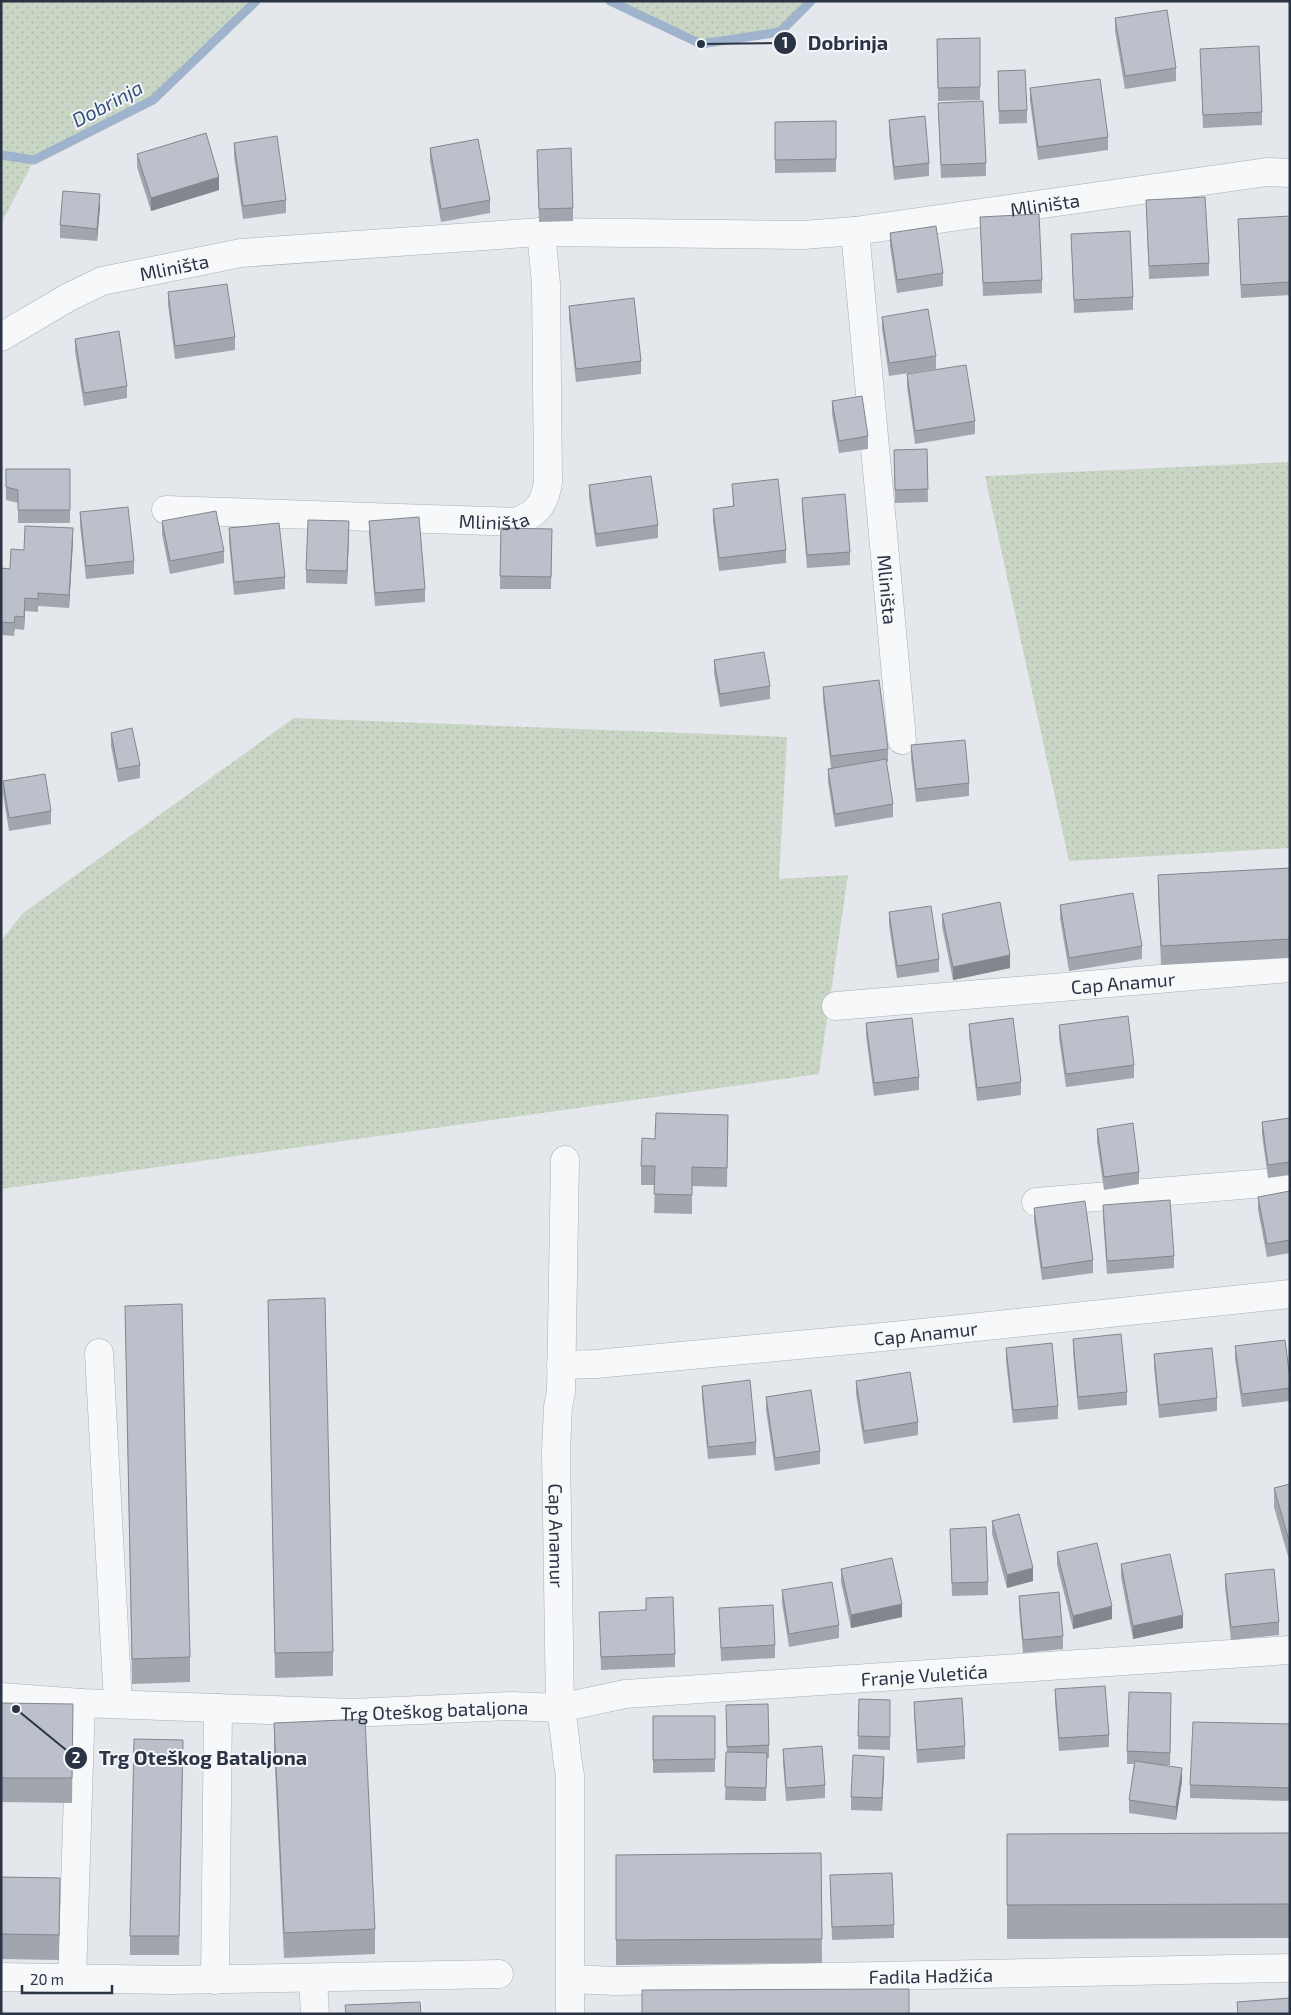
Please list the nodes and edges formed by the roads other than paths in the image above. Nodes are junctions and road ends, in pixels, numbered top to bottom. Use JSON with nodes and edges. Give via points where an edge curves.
{"nodes":[{"id":1,"x":1290,"y":173,"type":"edge"},
{"id":2,"x":855,"y":231,"type":"junction"},
{"id":3,"x":541,"y":232,"type":"junction"},
{"id":4,"x":1,"y":337,"type":"edge"},
{"id":5,"x":166,"y":510,"type":"dead end"},
{"id":6,"x":902,"y":740,"type":"dead end"},
{"id":7,"x":1290,"y":968,"type":"edge"},
{"id":8,"x":836,"y":1006,"type":"dead end"},
{"id":9,"x":565,"y":1160,"type":"dead end"},
{"id":10,"x":1290,"y":1181,"type":"edge"},
{"id":11,"x":1036,"y":1202,"type":"dead end"},
{"id":12,"x":1290,"y":1294,"type":"edge"},
{"id":13,"x":99,"y":1353,"type":"dead end"},
{"id":14,"x":562,"y":1365,"type":"junction"},
{"id":15,"x":1290,"y":1650,"type":"edge"},
{"id":16,"x":1,"y":1697,"type":"edge"},
{"id":17,"x":81,"y":1703,"type":"junction"},
{"id":18,"x":118,"y":1703,"type":"junction"},
{"id":19,"x":218,"y":1708,"type":"junction"},
{"id":20,"x":560,"y":1708,"type":"junction"},
{"id":21,"x":1290,"y":1968,"type":"edge"},
{"id":22,"x":499,"y":1974,"type":"dead end"},
{"id":23,"x":1,"y":1977,"type":"edge"},
{"id":24,"x":72,"y":1978,"type":"junction"},
{"id":25,"x":313,"y":1979,"type":"junction"},
{"id":26,"x":571,"y":1979,"type":"junction"},
{"id":27,"x":215,"y":1980,"type":"junction"},
{"id":28,"x":315,"y":2014,"type":"edge"},
{"id":29,"x":570,"y":2014,"type":"edge"}],
"edges":[{"from":1,"to":2,"type":"street","name":"Mliništa","via":[[1266,172]]},
{"from":2,"to":3,"type":"street","name":"Mliništa","via":[[803,235]]},
{"from":2,"to":6,"type":"street","name":"Mliništa"},
{"from":3,"to":4,"type":"street","name":"Mliništa","via":[[231,255],[102,281]]},
{"from":3,"to":5,"type":"street","name":"Mliništa","via":[[546,284],[548,482],[540,507],[528,518],[514,522]]},
{"from":7,"to":8,"type":"street","name":"Cap Anamur"},
{"from":9,"to":14,"type":"street","name":"Cap Anamur"},
{"from":10,"to":11,"type":"street"},
{"from":12,"to":14,"type":"street","name":"Cap Anamur","via":[[883,1337]]},
{"from":13,"to":18,"type":"street"},
{"from":14,"to":20,"type":"street","name":"Cap Anamur","via":[[556,1450]]},
{"from":15,"to":20,"type":"street","name":"Franje Vuletića","via":[[625,1694]]},
{"from":16,"to":17,"type":"street","name":"Trg Oteškog bataljona"},
{"from":17,"to":18,"type":"street","name":"Trg Oteškog bataljona"},
{"from":17,"to":24,"type":"street"},
{"from":18,"to":19,"type":"street","name":"Trg Oteškog bataljona"},
{"from":19,"to":20,"type":"street","name":"Trg Oteškog bataljona","via":[[352,1713],[512,1706]]},
{"from":19,"to":27,"type":"street"},
{"from":20,"to":26,"type":"street","via":[[566,1730],[565,1755],[570,1775]]},
{"from":21,"to":26,"type":"street","name":"Fadila Hadžića","via":[[744,1979]]},
{"from":22,"to":25,"type":"street"},
{"from":23,"to":24,"type":"street"},
{"from":24,"to":27,"type":"street"},
{"from":25,"to":27,"type":"street"},
{"from":25,"to":28,"type":"street"},
{"from":26,"to":29,"type":"street"}]}
